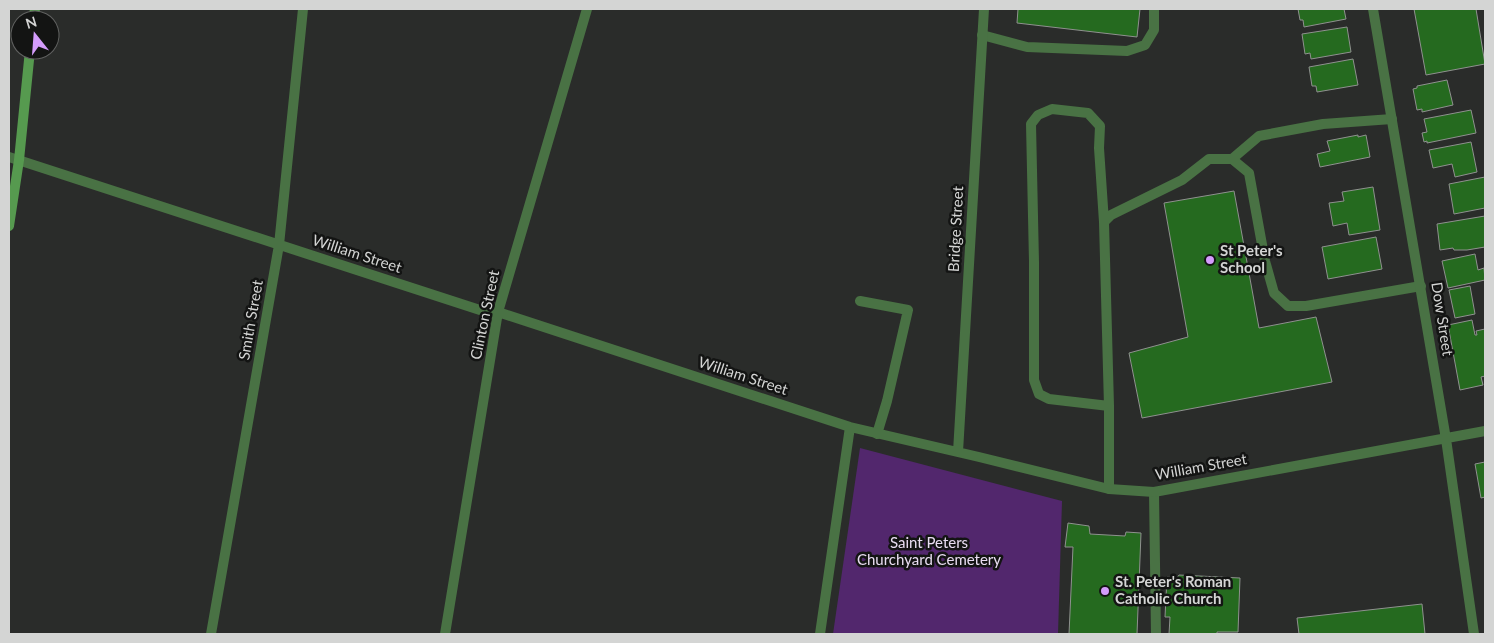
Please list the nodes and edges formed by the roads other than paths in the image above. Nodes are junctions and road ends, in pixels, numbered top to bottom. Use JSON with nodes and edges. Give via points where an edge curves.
{"nodes":[{"id":1,"x":303,"y":9,"type":"edge"},
{"id":2,"x":587,"y":9,"type":"edge"},
{"id":3,"x":984,"y":9,"type":"edge"},
{"id":4,"x":1154,"y":9,"type":"edge"},
{"id":5,"x":1373,"y":9,"type":"edge"},
{"id":6,"x":982,"y":35,"type":"junction"},
{"id":7,"x":29,"y":60,"type":"edge"},
{"id":8,"x":1392,"y":119,"type":"junction"},
{"id":9,"x":14,"y":158,"type":"edge"},
{"id":10,"x":1232,"y":159,"type":"junction"},
{"id":11,"x":1104,"y":222,"type":"junction"},
{"id":12,"x":9,"y":226,"type":"edge"},
{"id":13,"x":279,"y":245,"type":"junction"},
{"id":14,"x":1421,"y":286,"type":"junction"},
{"id":15,"x":860,"y":301,"type":"dead end"},
{"id":16,"x":498,"y":312,"type":"junction"},
{"id":17,"x":1109,"y":406,"type":"junction"},
{"id":18,"x":850,"y":427,"type":"junction"},
{"id":19,"x":1485,"y":431,"type":"edge"},
{"id":20,"x":877,"y":434,"type":"junction"},
{"id":21,"x":1446,"y":439,"type":"junction"},
{"id":22,"x":958,"y":452,"type":"junction"},
{"id":23,"x":1109,"y":489,"type":"junction"},
{"id":24,"x":1154,"y":492,"type":"junction"},
{"id":25,"x":211,"y":634,"type":"edge"},
{"id":26,"x":444,"y":634,"type":"edge"},
{"id":27,"x":820,"y":634,"type":"edge"},
{"id":28,"x":1156,"y":634,"type":"edge"},
{"id":29,"x":1474,"y":634,"type":"edge"}],
"edges":[{"from":1,"to":13,"type":"street","name":"Smith Street"},
{"from":2,"to":16,"type":"street","name":"Clinton Street"},
{"from":3,"to":6,"type":"street","name":"Bridge Street"},
{"from":4,"to":6,"type":"street","via":[[1154,30],[1145,45],[1127,51],[1028,46]]},
{"from":5,"to":8,"type":"street","name":"Dow Street"},
{"from":6,"to":22,"type":"street","name":"Bridge Street"},
{"from":7,"to":9,"type":"main road"},
{"from":8,"to":10,"type":"street","via":[[1322,124],[1259,136]]},
{"from":8,"to":14,"type":"street","name":"Dow Street"},
{"from":9,"to":12,"type":"main road"},
{"from":9,"to":13,"type":"street","name":"William Street"},
{"from":10,"to":11,"type":"street","via":[[1209,158],[1182,180],[1111,215]]},
{"from":10,"to":14,"type":"street","via":[[1249,173],[1274,293],[1288,306],[1306,306]]},
{"from":11,"to":17,"type":"street"},
{"from":11,"to":17,"type":"street","via":[[1100,126],[1088,112],[1052,110],[1038,115],[1031,124],[1034,380],[1039,394],[1049,399]]},
{"from":13,"to":16,"type":"street","name":"William Street","via":[[483,311]]},
{"from":13,"to":25,"type":"street","name":"Smith Street"},
{"from":14,"to":21,"type":"street","name":"Dow Street"},
{"from":15,"to":20,"type":"street","via":[[908,310]]},
{"from":16,"to":18,"type":"street","name":"William Street"},
{"from":16,"to":26,"type":"street","name":"Clinton Street"},
{"from":17,"to":23,"type":"street"},
{"from":18,"to":20,"type":"street","name":"William Street"},
{"from":18,"to":27,"type":"street"},
{"from":19,"to":21,"type":"street","name":"William Street"},
{"from":20,"to":22,"type":"street","name":"William Street"},
{"from":21,"to":24,"type":"street","name":"William Street"},
{"from":21,"to":29,"type":"street","name":"Dow Street"},
{"from":22,"to":23,"type":"street","name":"William Street"},
{"from":23,"to":24,"type":"street","name":"William Street"},
{"from":24,"to":28,"type":"street"}]}
